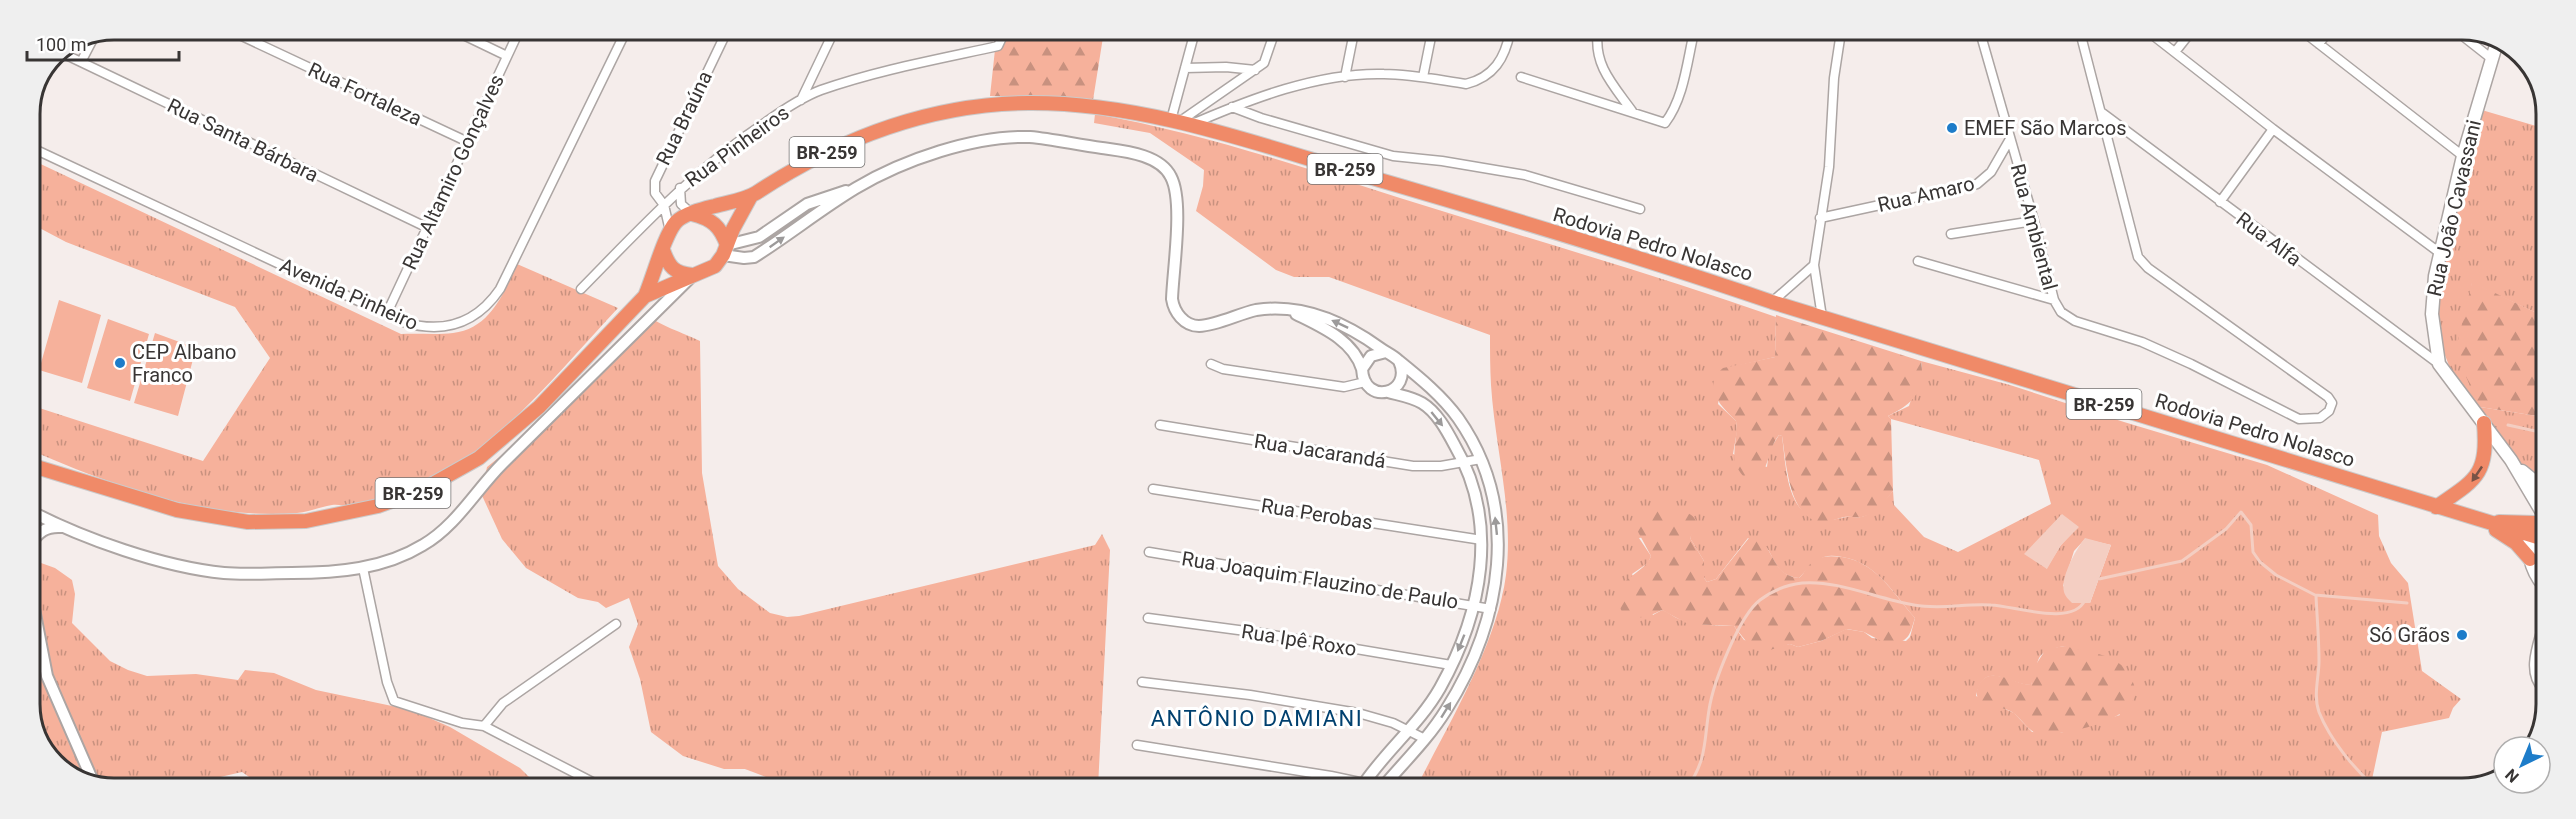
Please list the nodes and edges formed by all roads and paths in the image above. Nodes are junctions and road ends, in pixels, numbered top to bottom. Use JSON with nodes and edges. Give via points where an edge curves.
{"nodes":[{"id":1,"x":249,"y":40,"type":"edge"},
{"id":2,"x":474,"y":40,"type":"edge"},
{"id":3,"x":514,"y":40,"type":"edge"},
{"id":4,"x":622,"y":40,"type":"edge"},
{"id":5,"x":722,"y":40,"type":"edge"},
{"id":6,"x":830,"y":40,"type":"edge"},
{"id":7,"x":1001,"y":40,"type":"edge"},
{"id":8,"x":1193,"y":40,"type":"edge"},
{"id":9,"x":1273,"y":40,"type":"edge"},
{"id":10,"x":1352,"y":40,"type":"edge"},
{"id":11,"x":1430,"y":40,"type":"edge"},
{"id":12,"x":1508,"y":40,"type":"edge"},
{"id":13,"x":1598,"y":40,"type":"edge"},
{"id":14,"x":1692,"y":40,"type":"edge"},
{"id":15,"x":1840,"y":40,"type":"edge"},
{"id":16,"x":1982,"y":40,"type":"edge"},
{"id":17,"x":2081,"y":40,"type":"edge"},
{"id":18,"x":2159,"y":40,"type":"edge"},
{"id":19,"x":2184,"y":40,"type":"edge"},
{"id":20,"x":2314,"y":40,"type":"edge"},
{"id":21,"x":2322,"y":40,"type":"edge"},
{"id":22,"x":2469,"y":41,"type":"edge"},
{"id":23,"x":2319,"y":44,"type":"junction"},
{"id":24,"x":90,"y":45,"type":"edge"},
{"id":25,"x":2495,"y":49,"type":"edge"},
{"id":26,"x":2175,"y":52,"type":"junction"},
{"id":27,"x":69,"y":56,"type":"edge"},
{"id":28,"x":507,"y":56,"type":"junction"},
{"id":29,"x":2492,"y":59,"type":"junction"},
{"id":30,"x":81,"y":62,"type":"junction"},
{"id":31,"x":1185,"y":68,"type":"junction"},
{"id":32,"x":1255,"y":70,"type":"junction"},
{"id":33,"x":1345,"y":77,"type":"junction"},
{"id":34,"x":1423,"y":77,"type":"junction"},
{"id":35,"x":1521,"y":77,"type":"dead end"},
{"id":36,"x":801,"y":101,"type":"junction"},
{"id":37,"x":1232,"y":107,"type":"junction"},
{"id":38,"x":1633,"y":111,"type":"junction"},
{"id":39,"x":2101,"y":112,"type":"junction"},
{"id":40,"x":1180,"y":122,"type":"junction"},
{"id":41,"x":2273,"y":129,"type":"junction"},
{"id":42,"x":2010,"y":139,"type":"junction"},
{"id":43,"x":468,"y":142,"type":"junction"},
{"id":44,"x":40,"y":152,"type":"edge"},
{"id":45,"x":2463,"y":156,"type":"junction"},
{"id":46,"x":680,"y":188,"type":"junction"},
{"id":47,"x":855,"y":188,"type":"junction"},
{"id":48,"x":751,"y":196,"type":"junction"},
{"id":49,"x":2220,"y":202,"type":"junction"},
{"id":50,"x":664,"y":205,"type":"junction"},
{"id":51,"x":1640,"y":210,"type":"dead end"},
{"id":52,"x":692,"y":214,"type":"junction"},
{"id":53,"x":1820,"y":218,"type":"junction"},
{"id":54,"x":2034,"y":221,"type":"junction"},
{"id":55,"x":426,"y":227,"type":"junction"},
{"id":56,"x":670,"y":231,"type":"junction"},
{"id":57,"x":1951,"y":234,"type":"dead end"},
{"id":58,"x":663,"y":250,"type":"junction"},
{"id":59,"x":725,"y":250,"type":"junction"},
{"id":60,"x":2440,"y":253,"type":"junction"},
{"id":61,"x":1918,"y":261,"type":"dead end"},
{"id":62,"x":1814,"y":265,"type":"junction"},
{"id":63,"x":693,"y":275,"type":"junction"},
{"id":64,"x":581,"y":289,"type":"dead end"},
{"id":65,"x":645,"y":296,"type":"junction"},
{"id":66,"x":2054,"y":300,"type":"junction"},
{"id":67,"x":1772,"y":302,"type":"junction"},
{"id":68,"x":1288,"y":309,"type":"junction"},
{"id":69,"x":387,"y":313,"type":"junction"},
{"id":70,"x":1822,"y":317,"type":"junction"},
{"id":71,"x":1386,"y":352,"type":"junction"},
{"id":72,"x":1399,"y":361,"type":"junction"},
{"id":73,"x":1211,"y":364,"type":"dead end"},
{"id":74,"x":2439,"y":364,"type":"junction"},
{"id":75,"x":1362,"y":369,"type":"junction"},
{"id":76,"x":1365,"y":382,"type":"junction"},
{"id":77,"x":1388,"y":392,"type":"junction"},
{"id":78,"x":2484,"y":423,"type":"junction"},
{"id":79,"x":1160,"y":425,"type":"dead end"},
{"id":80,"x":1481,"y":459,"type":"junction"},
{"id":81,"x":2511,"y":460,"type":"junction"},
{"id":82,"x":41,"y":461,"type":"edge"},
{"id":83,"x":1465,"y":463,"type":"junction"},
{"id":84,"x":41,"y":468,"type":"edge"},
{"id":85,"x":2536,"y":483,"type":"edge"},
{"id":86,"x":1153,"y":489,"type":"dead end"},
{"id":87,"x":113,"y":491,"type":"junction"},
{"id":88,"x":2436,"y":507,"type":"junction"},
{"id":89,"x":41,"y":517,"type":"edge"},
{"id":90,"x":2536,"y":517,"type":"edge"},
{"id":91,"x":2482,"y":521,"type":"junction"},
{"id":92,"x":2536,"y":525,"type":"edge"},
{"id":93,"x":62,"y":528,"type":"junction"},
{"id":94,"x":41,"y":531,"type":"edge"},
{"id":95,"x":2536,"y":536,"type":"edge"},
{"id":96,"x":1482,"y":540,"type":"junction"},
{"id":97,"x":1149,"y":552,"type":"dead end"},
{"id":98,"x":2529,"y":559,"type":"junction"},
{"id":99,"x":363,"y":568,"type":"junction"},
{"id":100,"x":2536,"y":574,"type":"edge"},
{"id":101,"x":1475,"y":605,"type":"junction"},
{"id":102,"x":1491,"y":609,"type":"junction"},
{"id":103,"x":1148,"y":618,"type":"dead end"},
{"id":104,"x":616,"y":624,"type":"dead end"},
{"id":105,"x":41,"y":644,"type":"edge"},
{"id":106,"x":2536,"y":658,"type":"edge"},
{"id":107,"x":1451,"y":665,"type":"junction"},
{"id":108,"x":2536,"y":677,"type":"edge"},
{"id":109,"x":1142,"y":682,"type":"dead end"},
{"id":110,"x":484,"y":726,"type":"junction"},
{"id":111,"x":1408,"y":730,"type":"junction"},
{"id":112,"x":1425,"y":739,"type":"junction"},
{"id":113,"x":1137,"y":745,"type":"dead end"},
{"id":114,"x":90,"y":774,"type":"edge"},
{"id":115,"x":585,"y":778,"type":"edge"},
{"id":116,"x":1321,"y":778,"type":"edge"},
{"id":117,"x":1371,"y":778,"type":"edge"},
{"id":118,"x":1391,"y":778,"type":"edge"}],
"edges":[{"from":1,"to":43,"type":"street","name":"Rua Fortaleza"},
{"from":2,"to":28,"type":"street"},
{"from":3,"to":28,"type":"street","name":"Rua Altamiro Gonçalves"},
{"from":4,"to":69,"type":"street","name":"Avenida Pinheiro","via":[[500,289],[488,305],[462,322],[427,328]]},
{"from":5,"to":50,"type":"street","name":"Rua Braúna","via":[[655,181],[655,193]]},
{"from":6,"to":36,"type":"street"},
{"from":7,"to":36,"type":"street","name":"Rua Pinheiros","via":[[998,46],[882,71]]},
{"from":8,"to":31,"type":"street"},
{"from":9,"to":32,"type":"street","via":[[1264,63]]},
{"from":10,"to":33,"type":"street"},
{"from":11,"to":34,"type":"street"},
{"from":12,"to":34,"type":"street","via":[[1498,65],[1477,81],[1466,84]]},
{"from":13,"to":38,"type":"street","via":[[1603,71]]},
{"from":14,"to":38,"type":"street","via":[[1679,96],[1665,123]]},
{"from":15,"to":53,"type":"street","via":[[1829,167]]},
{"from":16,"to":42,"type":"street","name":"Rua Ambiental"},
{"from":17,"to":39,"type":"street"},
{"from":18,"to":26,"type":"street"},
{"from":19,"to":26,"type":"street"},
{"from":20,"to":23,"type":"street"},
{"from":21,"to":23,"type":"street"},
{"from":22,"to":29,"type":"street"},
{"from":23,"to":45,"type":"street"},
{"from":24,"to":30,"type":"street"},
{"from":25,"to":29,"type":"main road","name":"Rua João Cavassani"},
{"from":26,"to":41,"type":"street"},
{"from":27,"to":30,"type":"street","name":"Rua Santa Bárbara"},
{"from":28,"to":43,"type":"street","name":"Rua Altamiro Gonçalves"},
{"from":29,"to":45,"type":"main road","name":"Rua João Cavassani"},
{"from":30,"to":55,"type":"street","name":"Rua Santa Bárbara"},
{"from":31,"to":32,"type":"street"},
{"from":31,"to":40,"type":"street"},
{"from":32,"to":40,"type":"street"},
{"from":33,"to":34,"type":"street"},
{"from":33,"to":37,"type":"street","via":[[1268,94]]},
{"from":35,"to":38,"type":"street"},
{"from":36,"to":46,"type":"street","name":"Rua Pinheiros","via":[[743,137]]},
{"from":37,"to":40,"type":"street"},
{"from":37,"to":51,"type":"street","via":[[1393,156],[1525,175]]},
{"from":39,"to":49,"type":"street","name":"Rua Alfa"},
{"from":39,"to":66,"type":"street","name":"Rua Ambiental","via":[[2138,257],[2332,403],[2316,420],[2299,420],[2142,342],[2064,316]]},
{"from":40,"to":48,"type":"highway","name":"Rodovia Pedro Nolasco","number":"BR-259","via":[[1091,107],[990,105],[908,120],[846,143]]},
{"from":40,"to":67,"type":"highway","name":"Rodovia Pedro Nolasco","number":"BR-259","via":[[1655,262]]},
{"from":41,"to":49,"type":"street"},
{"from":41,"to":60,"type":"street"},
{"from":42,"to":53,"type":"street","name":"Rua Amaro","via":[[1991,172],[1977,184]]},
{"from":42,"to":54,"type":"street","name":"Rua Ambiental"},
{"from":43,"to":55,"type":"street","name":"Rua Altamiro Gonçalves"},
{"from":44,"to":69,"type":"street","name":"Avenida Pinheiro"},
{"from":45,"to":60,"type":"main road","name":"Rua João Cavassani"},
{"from":46,"to":50,"type":"street","name":"Rua Pinheiros"},
{"from":46,"to":52,"type":"street","via":[[681,204]]},
{"from":47,"to":59,"type":"street","via":[[807,204],[759,237]]},
{"from":59,"to":47,"type":"street","one_way":true,"via":[[744,258],[754,257]]},
{"from":47,"to":68,"type":"street","via":[[884,173],[960,146],[1002,139],[1030,137],[1143,156],[1166,170],[1175,194],[1172,299],[1180,318],[1199,326],[1254,311]]},
{"from":48,"to":52,"type":"highway","name":"Rodovia Pedro Nolasco","number":"BR-259"},
{"from":48,"to":59,"type":"highway","number":"BR-259"},
{"from":49,"to":74,"type":"street","name":"Rua Alfa"},
{"from":50,"to":56,"type":"street","name":"Rua Braúna"},
{"from":50,"to":64,"type":"street","name":"Rua Pinheiros"},
{"from":52,"to":56,"type":"highway","name":"Rodovia Pedro Nolasco","number":"BR-259","via":[[675,223]]},
{"from":52,"to":59,"type":"highway","via":[[709,218],[720,229]]},
{"from":53,"to":62,"type":"street"},
{"from":54,"to":57,"type":"street"},
{"from":54,"to":66,"type":"street","name":"Rua Ambiental"},
{"from":55,"to":69,"type":"street","name":"Rua Altamiro Gonçalves"},
{"from":56,"to":58,"type":"highway","number":"BR-259"},
{"from":58,"to":63,"type":"highway","via":[[676,272]]},
{"from":58,"to":65,"type":"highway","number":"BR-259"},
{"from":59,"to":63,"type":"highway","number":"BR-259","via":[[715,266]]},
{"from":60,"to":74,"type":"main road","name":"Rua João Cavassani","via":[[2432,314]]},
{"from":61,"to":66,"type":"street"},
{"from":62,"to":67,"type":"street"},
{"from":62,"to":70,"type":"street"},
{"from":63,"to":65,"type":"highway","number":"BR-259"},
{"from":63,"to":99,"type":"street","via":[[500,465],[434,538],[404,555]]},
{"from":65,"to":87,"type":"highway","number":"BR-259","via":[[539,407],[495,446],[441,480],[378,506],[306,521],[248,522],[177,510]]},
{"from":67,"to":70,"type":"highway","name":"Rodovia Pedro Nolasco","number":"BR-259"},
{"from":71,"to":68,"type":"street","one_way":true,"via":[[1328,318]]},
{"from":68,"to":75,"type":"street","via":[[1347,344],[1359,358]]},
{"from":70,"to":88,"type":"highway","name":"Rodovia Pedro Nolasco","number":"BR-259"},
{"from":71,"to":72,"type":"street"},
{"from":71,"to":75,"type":"street","via":[[1371,356]]},
{"from":72,"to":77,"type":"street","via":[[1401,379]]},
{"from":72,"to":80,"type":"street","via":[[1456,417]]},
{"from":73,"to":76,"type":"street","via":[[1344,387]]},
{"from":74,"to":78,"type":"main road","name":"Rua João Cavassani"},
{"from":75,"to":76,"type":"street"},
{"from":76,"to":77,"type":"street","via":[[1375,391]]},
{"from":77,"to":83,"type":"street","one_way":true,"via":[[1417,400],[1428,408]]},
{"from":78,"to":81,"type":"main road","name":"Rua João Cavassani"},
{"from":78,"to":88,"type":"highway","one_way":true,"via":[[2486,451],[2478,474]]},
{"from":79,"to":83,"type":"street","name":"Rua Jacarandá","via":[[1413,466]]},
{"from":80,"to":83,"type":"street","name":"Rua Jacarandá"},
{"from":102,"to":80,"type":"street","one_way":true,"via":[[1498,540],[1494,500]]},
{"from":81,"to":85,"type":"main road"},
{"from":81,"to":90,"type":"main road"},
{"from":82,"to":87,"type":"highway"},
{"from":83,"to":96,"type":"street","via":[[1479,508]]},
{"from":84,"to":87,"type":"highway","number":"BR-259"},
{"from":86,"to":96,"type":"street","name":"Rua Perobas"},
{"from":88,"to":91,"type":"highway","name":"Rodovia Pedro Nolasco","number":"BR-259"},
{"from":89,"to":93,"type":"street"},
{"from":91,"to":92,"type":"highway","name":"Rodovia Pedro Nolasco","number":"BR-259"},
{"from":91,"to":98,"type":"highway","via":[[2509,538]]},
{"from":93,"to":94,"type":"street"},
{"from":93,"to":99,"type":"street","via":[[168,562],[223,573],[315,573]]},
{"from":95,"to":98,"type":"main road"},
{"from":96,"to":101,"type":"street"},
{"from":97,"to":101,"type":"street","name":"Rua Joaquim Flauzino de Paulo"},
{"from":98,"to":100,"type":"main road"},
{"from":99,"to":110,"type":"street","via":[[392,699],[462,723]]},
{"from":101,"to":102,"type":"street","name":"Rua Joaquim Flauzino de Paulo"},
{"from":101,"to":107,"type":"street","one_way":true},
{"from":112,"to":102,"type":"street","one_way":true,"via":[[1467,674]]},
{"from":103,"to":107,"type":"street","name":"Rua Ipê Roxo"},
{"from":104,"to":110,"type":"street","via":[[503,703]]},
{"from":105,"to":114,"type":"street","via":[[47,676]]},
{"from":106,"to":108,"type":"street"},
{"from":107,"to":111,"type":"street","via":[[1427,708]]},
{"from":109,"to":111,"type":"street","via":[[1358,713]]},
{"from":110,"to":115,"type":"street"},
{"from":111,"to":112,"type":"street"},
{"from":111,"to":117,"type":"street"},
{"from":112,"to":118,"type":"street"},
{"from":113,"to":116,"type":"street"}]}
